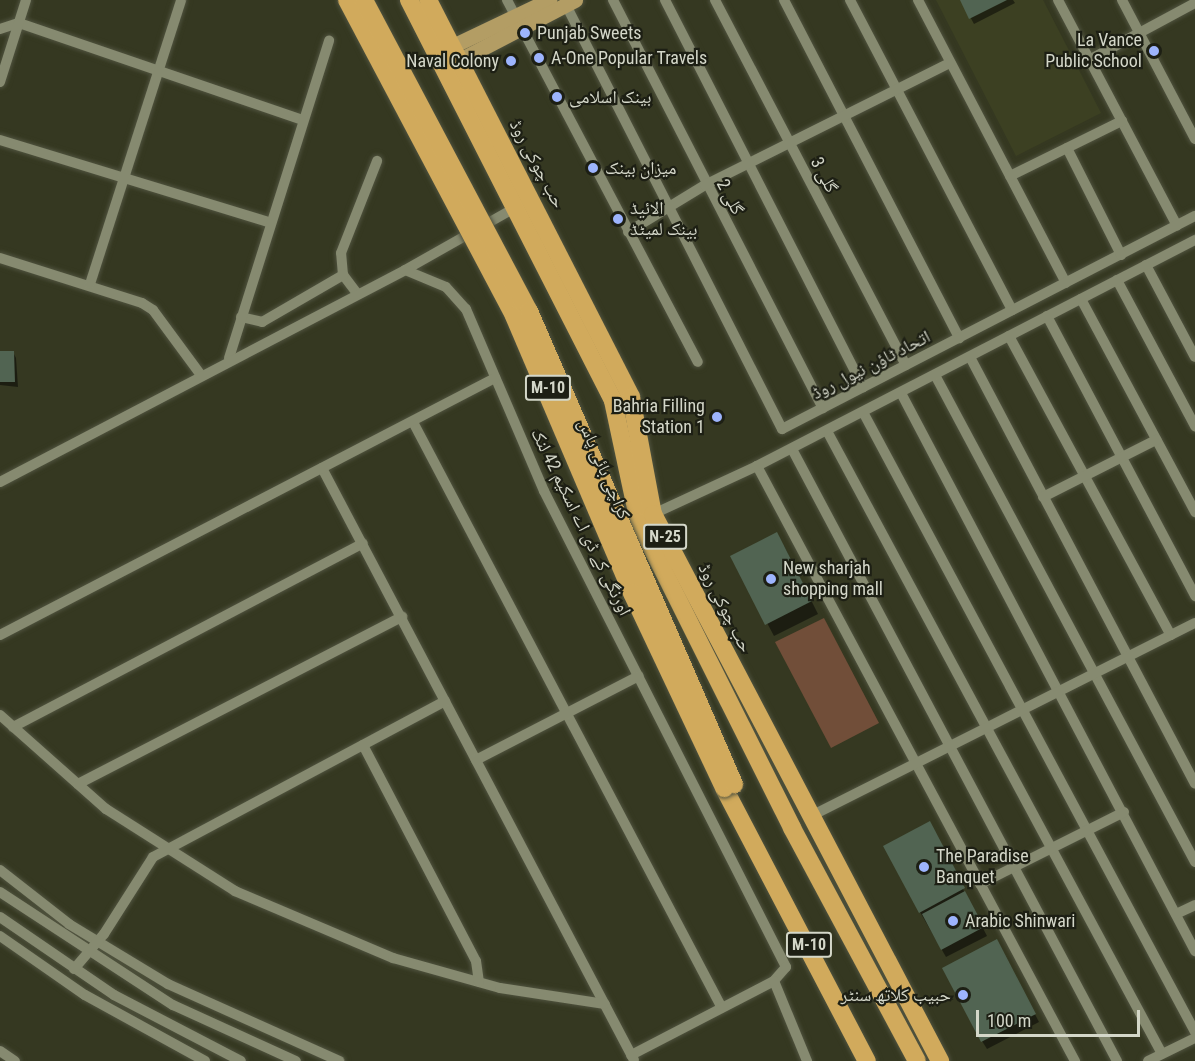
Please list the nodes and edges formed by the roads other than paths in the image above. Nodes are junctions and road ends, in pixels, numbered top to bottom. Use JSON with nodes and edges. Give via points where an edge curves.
{"nodes":[{"id":1,"x":26,"y":0,"type":"edge"},
{"id":2,"x":181,"y":0,"type":"edge"},
{"id":3,"x":347,"y":0,"type":"edge"},
{"id":4,"x":364,"y":0,"type":"edge"},
{"id":5,"x":409,"y":0,"type":"edge"},
{"id":6,"x":428,"y":0,"type":"edge"},
{"id":7,"x":507,"y":0,"type":"edge"},
{"id":8,"x":549,"y":0,"type":"edge"},
{"id":9,"x":613,"y":0,"type":"edge"},
{"id":10,"x":665,"y":0,"type":"edge"},
{"id":11,"x":715,"y":0,"type":"edge"},
{"id":12,"x":784,"y":0,"type":"edge"},
{"id":13,"x":850,"y":0,"type":"edge"},
{"id":14,"x":918,"y":0,"type":"edge"},
{"id":15,"x":1058,"y":0,"type":"edge"},
{"id":16,"x":1122,"y":0,"type":"edge"},
{"id":17,"x":570,"y":3,"type":"edge"},
{"id":18,"x":1193,"y":4,"type":"edge"},
{"id":19,"x":519,"y":21,"type":"junction"},
{"id":20,"x":19,"y":23,"type":"junction"},
{"id":21,"x":0,"y":29,"type":"edge"},
{"id":22,"x":1139,"y":33,"type":"junction"},
{"id":23,"x":329,"y":40,"type":"dead end"},
{"id":24,"x":448,"y":57,"type":"junction"},
{"id":25,"x":1089,"y":60,"type":"junction"},
{"id":26,"x":950,"y":63,"type":"junction"},
{"id":27,"x":161,"y":69,"type":"junction"},
{"id":28,"x":0,"y":82,"type":"edge"},
{"id":29,"x":896,"y":90,"type":"junction"},
{"id":30,"x":844,"y":116,"type":"junction"},
{"id":31,"x":302,"y":120,"type":"junction"},
{"id":32,"x":1122,"y":121,"type":"junction"},
{"id":33,"x":1195,"y":139,"type":"edge"},
{"id":34,"x":0,"y":140,"type":"edge"},
{"id":35,"x":789,"y":143,"type":"junction"},
{"id":36,"x":1066,"y":148,"type":"junction"},
{"id":37,"x":377,"y":161,"type":"dead end"},
{"id":38,"x":747,"y":164,"type":"junction"},
{"id":39,"x":1010,"y":176,"type":"junction"},
{"id":40,"x":128,"y":178,"type":"junction"},
{"id":41,"x":705,"y":185,"type":"junction"},
{"id":42,"x":531,"y":198,"type":"junction"},
{"id":43,"x":515,"y":208,"type":"junction"},
{"id":44,"x":669,"y":209,"type":"junction"},
{"id":45,"x":1195,"y":216,"type":"edge"},
{"id":46,"x":269,"y":222,"type":"junction"},
{"id":47,"x":1177,"y":226,"type":"junction"},
{"id":48,"x":628,"y":232,"type":"junction"},
{"id":49,"x":1194,"y":241,"type":"edge"},
{"id":50,"x":1121,"y":255,"type":"junction"},
{"id":51,"x":0,"y":258,"type":"edge"},
{"id":52,"x":1146,"y":265,"type":"junction"},
{"id":53,"x":405,"y":270,"type":"junction"},
{"id":54,"x":343,"y":275,"type":"junction"},
{"id":55,"x":1117,"y":280,"type":"junction"},
{"id":56,"x":1066,"y":283,"type":"junction"},
{"id":57,"x":90,"y":284,"type":"junction"},
{"id":58,"x":356,"y":292,"type":"junction"},
{"id":59,"x":1081,"y":299,"type":"junction"},
{"id":60,"x":1012,"y":310,"type":"junction"},
{"id":61,"x":1047,"y":316,"type":"junction"},
{"id":62,"x":241,"y":318,"type":"junction"},
{"id":63,"x":1009,"y":336,"type":"junction"},
{"id":64,"x":959,"y":338,"type":"junction"},
{"id":65,"x":970,"y":357,"type":"junction"},
{"id":66,"x":1195,"y":357,"type":"edge"},
{"id":67,"x":229,"y":358,"type":"junction"},
{"id":68,"x":698,"y":362,"type":"dead end"},
{"id":69,"x":906,"y":365,"type":"junction"},
{"id":70,"x":201,"y":375,"type":"junction"},
{"id":71,"x":935,"y":375,"type":"junction"},
{"id":72,"x":495,"y":378,"type":"junction"},
{"id":73,"x":862,"y":387,"type":"junction"},
{"id":74,"x":901,"y":393,"type":"junction"},
{"id":75,"x":823,"y":408,"type":"junction"},
{"id":76,"x":863,"y":412,"type":"junction"},
{"id":77,"x":413,"y":422,"type":"junction"},
{"id":78,"x":1195,"y":426,"type":"edge"},
{"id":79,"x":827,"y":430,"type":"junction"},
{"id":80,"x":1156,"y":440,"type":"junction"},
{"id":81,"x":792,"y":449,"type":"junction"},
{"id":82,"x":1122,"y":457,"type":"junction"},
{"id":83,"x":758,"y":466,"type":"junction"},
{"id":84,"x":322,"y":468,"type":"junction"},
{"id":85,"x":1085,"y":476,"type":"junction"},
{"id":86,"x":0,"y":482,"type":"edge"},
{"id":87,"x":1043,"y":497,"type":"junction"},
{"id":88,"x":1195,"y":512,"type":"edge"},
{"id":89,"x":646,"y":518,"type":"junction"},
{"id":90,"x":363,"y":543,"type":"junction"},
{"id":91,"x":1195,"y":596,"type":"edge"},
{"id":92,"x":402,"y":617,"type":"junction"},
{"id":93,"x":1195,"y":623,"type":"edge"},
{"id":94,"x":0,"y":635,"type":"edge"},
{"id":95,"x":1171,"y":635,"type":"junction"},
{"id":96,"x":1127,"y":656,"type":"junction"},
{"id":97,"x":1092,"y":673,"type":"junction"},
{"id":98,"x":639,"y":676,"type":"junction"},
{"id":99,"x":1060,"y":689,"type":"junction"},
{"id":100,"x":445,"y":701,"type":"junction"},
{"id":101,"x":1023,"y":708,"type":"junction"},
{"id":102,"x":568,"y":713,"type":"junction"},
{"id":103,"x":0,"y":715,"type":"edge"},
{"id":104,"x":986,"y":726,"type":"junction"},
{"id":105,"x":13,"y":727,"type":"junction"},
{"id":106,"x":952,"y":742,"type":"junction"},
{"id":107,"x":363,"y":745,"type":"junction"},
{"id":108,"x":476,"y":760,"type":"junction"},
{"id":109,"x":915,"y":761,"type":"junction"},
{"id":110,"x":1195,"y":783,"type":"edge"},
{"id":111,"x":78,"y":784,"type":"junction"},
{"id":112,"x":729,"y":786,"type":"junction"},
{"id":113,"x":1124,"y":812,"type":"junction"},
{"id":114,"x":809,"y":817,"type":"junction"},
{"id":115,"x":1088,"y":830,"type":"junction"},
{"id":116,"x":1052,"y":848,"type":"junction"},
{"id":117,"x":168,"y":849,"type":"junction"},
{"id":118,"x":1195,"y":862,"type":"edge"},
{"id":119,"x":1016,"y":866,"type":"junction"},
{"id":120,"x":0,"y":870,"type":"edge"},
{"id":121,"x":980,"y":885,"type":"junction"},
{"id":122,"x":0,"y":892,"type":"edge"},
{"id":123,"x":1195,"y":905,"type":"edge"},
{"id":124,"x":1176,"y":914,"type":"junction"},
{"id":125,"x":0,"y":916,"type":"edge"},
{"id":126,"x":0,"y":936,"type":"edge"},
{"id":127,"x":98,"y":941,"type":"junction"},
{"id":128,"x":1195,"y":951,"type":"edge"},
{"id":129,"x":88,"y":952,"type":"junction"},
{"id":130,"x":74,"y":969,"type":"junction"},
{"id":131,"x":774,"y":981,"type":"junction"},
{"id":132,"x":479,"y":982,"type":"junction"},
{"id":133,"x":605,"y":1004,"type":"junction"},
{"id":134,"x":722,"y":1008,"type":"junction"},
{"id":135,"x":1195,"y":1032,"type":"edge"},
{"id":136,"x":1195,"y":1038,"type":"edge"},
{"id":137,"x":0,"y":1051,"type":"edge"},
{"id":138,"x":1162,"y":1054,"type":"junction"},
{"id":139,"x":633,"y":1058,"type":"edge"},
{"id":140,"x":15,"y":1061,"type":"edge"},
{"id":141,"x":205,"y":1061,"type":"edge"},
{"id":142,"x":241,"y":1061,"type":"edge"},
{"id":143,"x":296,"y":1061,"type":"edge"},
{"id":144,"x":339,"y":1061,"type":"edge"},
{"id":145,"x":807,"y":1061,"type":"edge"},
{"id":146,"x":867,"y":1061,"type":"edge"},
{"id":147,"x":917,"y":1061,"type":"edge"},
{"id":148,"x":940,"y":1061,"type":"edge"},
{"id":149,"x":1075,"y":1061,"type":"edge"},
{"id":150,"x":1118,"y":1061,"type":"edge"},
{"id":151,"x":1148,"y":1061,"type":"edge"}],
"edges":[{"from":1,"to":20,"type":"street"},
{"from":2,"to":27,"type":"street"},
{"from":3,"to":112,"type":"highway","name":"کراچی بائی پاس","number":"M-10","bridge":true,"via":[[514,316],[632,593]]},
{"from":4,"to":112,"type":"highway","name":"کراچی بائی پاس","number":"M-10","bridge":true,"via":[[529,311]]},
{"from":5,"to":24,"type":"highway"},
{"from":6,"to":24,"type":"highway","name":"حب چوکی روڈ","number":"N-25"},
{"from":7,"to":19,"type":"street"},
{"from":8,"to":19,"type":"main road"},
{"from":9,"to":41,"type":"street","name":"گلی 2"},
{"from":10,"to":38,"type":"street","name":"گلی 2"},
{"from":11,"to":35,"type":"street","name":"گلی 3"},
{"from":12,"to":30,"type":"street"},
{"from":13,"to":29,"type":"street"},
{"from":14,"to":26,"type":"street"},
{"from":15,"to":25,"type":"street"},
{"from":16,"to":22,"type":"street"},
{"from":17,"to":19,"type":"main road"},
{"from":17,"to":44,"type":"street"},
{"from":18,"to":22,"type":"street"},
{"from":19,"to":24,"type":"main road"},
{"from":19,"to":48,"type":"street"},
{"from":20,"to":21,"type":"street"},
{"from":20,"to":27,"type":"street"},
{"from":20,"to":28,"type":"street"},
{"from":22,"to":25,"type":"street"},
{"from":22,"to":33,"type":"street"},
{"from":23,"to":31,"type":"street"},
{"from":24,"to":42,"type":"highway","name":"حب چوکی روڈ","number":"N-25"},
{"from":24,"to":43,"type":"highway"},
{"from":25,"to":32,"type":"street"},
{"from":26,"to":29,"type":"street"},
{"from":26,"to":39,"type":"street"},
{"from":27,"to":31,"type":"street"},
{"from":27,"to":40,"type":"street"},
{"from":29,"to":30,"type":"street"},
{"from":29,"to":60,"type":"street"},
{"from":30,"to":35,"type":"street"},
{"from":30,"to":64,"type":"street"},
{"from":31,"to":46,"type":"street"},
{"from":32,"to":36,"type":"street"},
{"from":32,"to":47,"type":"street"},
{"from":34,"to":40,"type":"street"},
{"from":35,"to":38,"type":"street"},
{"from":35,"to":69,"type":"street","name":"گلی 3"},
{"from":36,"to":39,"type":"street"},
{"from":36,"to":50,"type":"street"},
{"from":37,"to":54,"type":"street","via":[[341,253]]},
{"from":38,"to":41,"type":"street"},
{"from":38,"to":73,"type":"street","name":"گلی 2"},
{"from":39,"to":56,"type":"street"},
{"from":40,"to":46,"type":"street"},
{"from":40,"to":57,"type":"street"},
{"from":41,"to":44,"type":"street"},
{"from":41,"to":75,"type":"street","name":"گلی 2"},
{"from":42,"to":43,"type":"street"},
{"from":42,"to":89,"type":"highway","name":"حب چوکی روڈ","number":"N-25","via":[[631,397]]},
{"from":43,"to":53,"type":"street"},
{"from":43,"to":89,"type":"highway","via":[[613,401]]},
{"from":44,"to":48,"type":"street"},
{"from":44,"to":75,"type":"street","name":"اتحاد ٹاؤن نیول روڈ","via":[[782,429]]},
{"from":45,"to":47,"type":"street","name":"اتحاد ٹاؤن نیول روڈ"},
{"from":46,"to":62,"type":"street"},
{"from":47,"to":50,"type":"street","name":"اتحاد ٹاؤن نیول روڈ"},
{"from":48,"to":68,"type":"street"},
{"from":49,"to":52,"type":"street"},
{"from":50,"to":56,"type":"street","name":"اتحاد ٹاؤن نیول روڈ"},
{"from":51,"to":57,"type":"street"},
{"from":52,"to":55,"type":"street"},
{"from":52,"to":66,"type":"street"},
{"from":53,"to":58,"type":"street"},
{"from":53,"to":72,"type":"street","name":"اورنگی کے ڈی اے اسکیم 42 لنک","via":[[446,287],[466,309]]},
{"from":54,"to":58,"type":"street"},
{"from":54,"to":62,"type":"street","via":[[262,322]]},
{"from":55,"to":59,"type":"street"},
{"from":55,"to":78,"type":"street"},
{"from":56,"to":60,"type":"street","name":"اتحاد ٹاؤن نیول روڈ"},
{"from":57,"to":70,"type":"street","via":[[153,310]]},
{"from":58,"to":67,"type":"street"},
{"from":59,"to":61,"type":"street"},
{"from":59,"to":80,"type":"street"},
{"from":60,"to":64,"type":"street","name":"اتحاد ٹاؤن نیول روڈ"},
{"from":61,"to":63,"type":"street"},
{"from":61,"to":82,"type":"street"},
{"from":62,"to":67,"type":"street"},
{"from":63,"to":65,"type":"street"},
{"from":63,"to":85,"type":"street"},
{"from":64,"to":69,"type":"street","name":"اتحاد ٹاؤن نیول روڈ"},
{"from":65,"to":71,"type":"street"},
{"from":65,"to":87,"type":"street"},
{"from":67,"to":70,"type":"street"},
{"from":69,"to":73,"type":"street","name":"اتحاد ٹاؤن نیول روڈ"},
{"from":70,"to":86,"type":"street"},
{"from":71,"to":74,"type":"street"},
{"from":71,"to":97,"type":"street"},
{"from":72,"to":77,"type":"street"},
{"from":72,"to":98,"type":"street","name":"اورنگی کے ڈی اے اسکیم 42 لنک","via":[[544,490]]},
{"from":73,"to":75,"type":"street","name":"اتحاد ٹاؤن نیول روڈ"},
{"from":74,"to":76,"type":"street"},
{"from":74,"to":99,"type":"street"},
{"from":76,"to":79,"type":"street"},
{"from":76,"to":101,"type":"street"},
{"from":77,"to":84,"type":"street"},
{"from":77,"to":102,"type":"street"},
{"from":79,"to":81,"type":"street"},
{"from":79,"to":104,"type":"street"},
{"from":80,"to":82,"type":"street"},
{"from":80,"to":88,"type":"street"},
{"from":81,"to":83,"type":"street"},
{"from":81,"to":106,"type":"street"},
{"from":82,"to":85,"type":"street"},
{"from":82,"to":91,"type":"street"},
{"from":83,"to":89,"type":"street"},
{"from":83,"to":109,"type":"street"},
{"from":84,"to":90,"type":"street"},
{"from":84,"to":94,"type":"street"},
{"from":85,"to":87,"type":"street"},
{"from":85,"to":95,"type":"street"},
{"from":87,"to":96,"type":"street"},
{"from":89,"to":114,"type":"highway","name":"حب چوکی روڈ","number":"N-25"},
{"from":89,"to":147,"type":"highway","via":[[792,828]]},
{"from":90,"to":92,"type":"street"},
{"from":90,"to":105,"type":"street"},
{"from":92,"to":100,"type":"street"},
{"from":92,"to":111,"type":"street"},
{"from":93,"to":95,"type":"street"},
{"from":95,"to":96,"type":"street"},
{"from":96,"to":97,"type":"street"},
{"from":96,"to":110,"type":"street"},
{"from":97,"to":99,"type":"street"},
{"from":97,"to":118,"type":"street"},
{"from":98,"to":102,"type":"street"},
{"from":98,"to":131,"type":"street","name":"اورنگی کے ڈی اے اسکیم 42 لنک","via":[[784,964],[784,976]]},
{"from":99,"to":101,"type":"street"},
{"from":99,"to":113,"type":"street"},
{"from":100,"to":107,"type":"street"},
{"from":100,"to":108,"type":"street"},
{"from":101,"to":104,"type":"street"},
{"from":101,"to":115,"type":"street"},
{"from":102,"to":108,"type":"street"},
{"from":102,"to":134,"type":"street"},
{"from":103,"to":105,"type":"street"},
{"from":104,"to":106,"type":"street"},
{"from":104,"to":116,"type":"street"},
{"from":105,"to":111,"type":"street"},
{"from":106,"to":109,"type":"street"},
{"from":106,"to":119,"type":"street"},
{"from":107,"to":117,"type":"street"},
{"from":107,"to":132,"type":"street","via":[[476,961]]},
{"from":108,"to":133,"type":"street"},
{"from":109,"to":114,"type":"street"},
{"from":109,"to":121,"type":"street"},
{"from":111,"to":117,"type":"street"},
{"from":112,"to":146,"type":"highway","name":"کراچی بائی پاس","number":"M-10"},
{"from":113,"to":115,"type":"street"},
{"from":113,"to":124,"type":"street"},
{"from":114,"to":148,"type":"highway","name":"حب چوکی روڈ","number":"N-25"},
{"from":115,"to":116,"type":"street"},
{"from":115,"to":135,"type":"street"},
{"from":116,"to":119,"type":"street"},
{"from":116,"to":138,"type":"street"},
{"from":117,"to":127,"type":"street","via":[[153,857]]},
{"from":117,"to":132,"type":"street","via":[[235,891],[319,929]]},
{"from":119,"to":121,"type":"street"},
{"from":119,"to":150,"type":"street"},
{"from":120,"to":127,"type":"street"},
{"from":121,"to":149,"type":"street"},
{"from":122,"to":129,"type":"street"},
{"from":123,"to":124,"type":"street"},
{"from":124,"to":128,"type":"street"},
{"from":125,"to":130,"type":"street"},
{"from":126,"to":141,"type":"street","via":[[85,995]]},
{"from":127,"to":129,"type":"street"},
{"from":127,"to":144,"type":"street","via":[[206,1004]]},
{"from":129,"to":130,"type":"street"},
{"from":129,"to":143,"type":"street","via":[[173,1005]]},
{"from":130,"to":142,"type":"street"},
{"from":131,"to":134,"type":"street"},
{"from":131,"to":145,"type":"street"},
{"from":132,"to":133,"type":"street"},
{"from":133,"to":139,"type":"street"},
{"from":134,"to":139,"type":"street"},
{"from":136,"to":138,"type":"street"},
{"from":137,"to":140,"type":"street"},
{"from":138,"to":151,"type":"street"}]}
